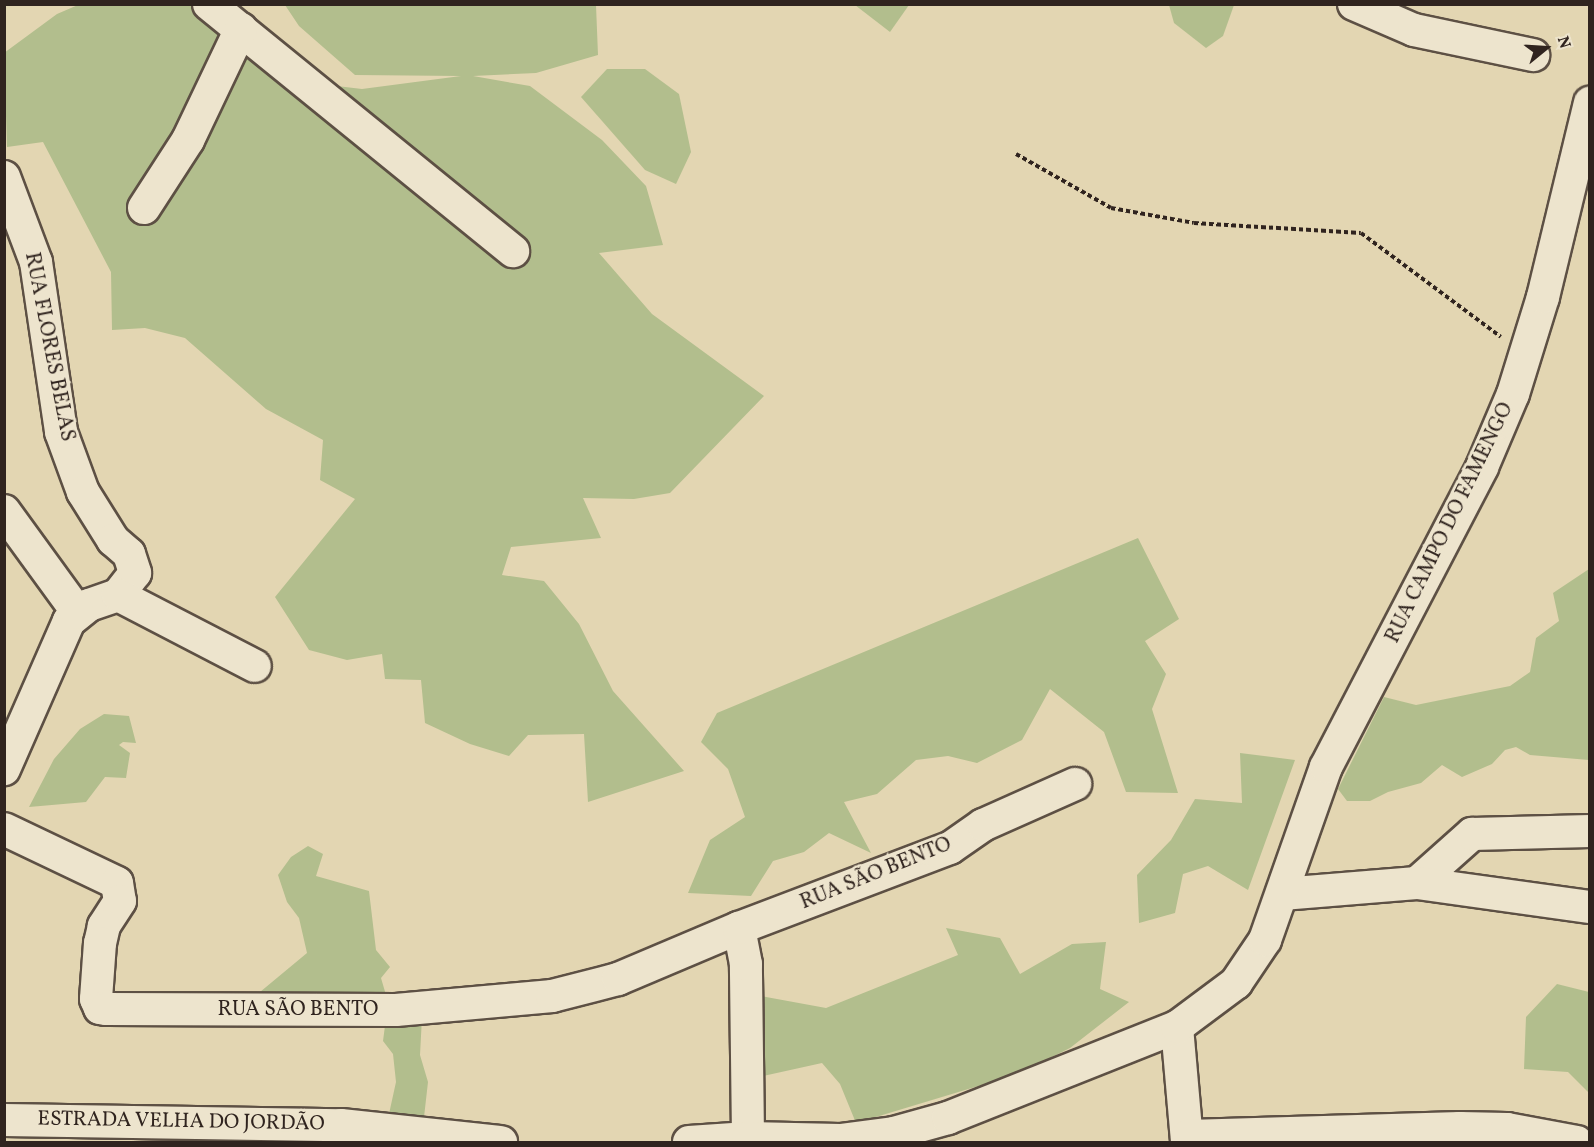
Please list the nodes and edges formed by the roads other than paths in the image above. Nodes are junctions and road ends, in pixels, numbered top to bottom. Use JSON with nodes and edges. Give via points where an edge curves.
{"nodes":[{"id":1,"x":209,"y":4,"type":"edge"},
{"id":2,"x":1354,"y":4,"type":"edge"},
{"id":3,"x":241,"y":29,"type":"junction"},
{"id":4,"x":1533,"y":55,"type":"dead end"},
{"id":5,"x":1590,"y":103,"type":"edge"},
{"id":6,"x":4,"y":177,"type":"edge"},
{"id":7,"x":144,"y":208,"type":"dead end"},
{"id":8,"x":513,"y":251,"type":"dead end"},
{"id":9,"x":4,"y":511,"type":"edge"},
{"id":10,"x":118,"y":595,"type":"junction"},
{"id":11,"x":78,"y":613,"type":"junction"},
{"id":12,"x":255,"y":666,"type":"dead end"},
{"id":13,"x":4,"y":769,"type":"edge"},
{"id":14,"x":1075,"y":784,"type":"dead end"},
{"id":15,"x":4,"y":829,"type":"edge"},
{"id":16,"x":1590,"y":831,"type":"edge"},
{"id":17,"x":1417,"y":883,"type":"junction"},
{"id":18,"x":1282,"y":894,"type":"junction"},
{"id":19,"x":1590,"y":907,"type":"edge"},
{"id":20,"x":739,"y":928,"type":"junction"},
{"id":21,"x":1177,"y":1027,"type":"junction"},
{"id":22,"x":4,"y":1120,"type":"edge"},
{"id":23,"x":748,"y":1138,"type":"junction"},
{"id":24,"x":1188,"y":1139,"type":"edge"},
{"id":25,"x":501,"y":1143,"type":"edge"},
{"id":26,"x":689,"y":1143,"type":"edge"},
{"id":27,"x":1577,"y":1143,"type":"edge"}],
"edges":[{"from":1,"to":3,"type":"street"},
{"from":2,"to":4,"type":"street","via":[[1414,30]]},
{"from":3,"to":7,"type":"street","via":[[188,140]]},
{"from":3,"to":8,"type":"street"},
{"from":5,"to":18,"type":"street","name":"RUA CAMPO DO FAMENGO","via":[[1525,356],[1482,466],[1326,767]]},
{"from":6,"to":10,"type":"street","name":"RUA FLORES BELAS","via":[[41,284],[61,432],[83,492],[113,540],[133,561],[135,573]]},
{"from":9,"to":11,"type":"street"},
{"from":10,"to":11,"type":"street"},
{"from":10,"to":12,"type":"street"},
{"from":11,"to":13,"type":"street","via":[[61,637]]},
{"from":14,"to":20,"type":"street","name":"RUA SÃO BENTO","via":[[983,825],[950,848]]},
{"from":15,"to":20,"type":"street","name":"RUA SÃO BENTO","via":[[117,883],[120,901],[104,926],[100,943],[96,999],[100,1008],[106,1009],[396,1010],[552,996],[618,979]]},
{"from":16,"to":17,"type":"street","via":[[1472,834]]},
{"from":17,"to":18,"type":"street"},
{"from":17,"to":19,"type":"street"},
{"from":18,"to":21,"type":"street","via":[[1265,940],[1236,983]]},
{"from":20,"to":23,"type":"street","via":[[746,964]]},
{"from":21,"to":23,"type":"street","via":[[948,1118],[894,1133],[840,1140]]},
{"from":21,"to":24,"type":"street"},
{"from":22,"to":25,"type":"street","name":"ESTRADA VELHA DO JORDÃO","via":[[340,1125]]},
{"from":23,"to":26,"type":"street"},
{"from":24,"to":27,"type":"street","via":[[1460,1128],[1507,1129]]}]}
